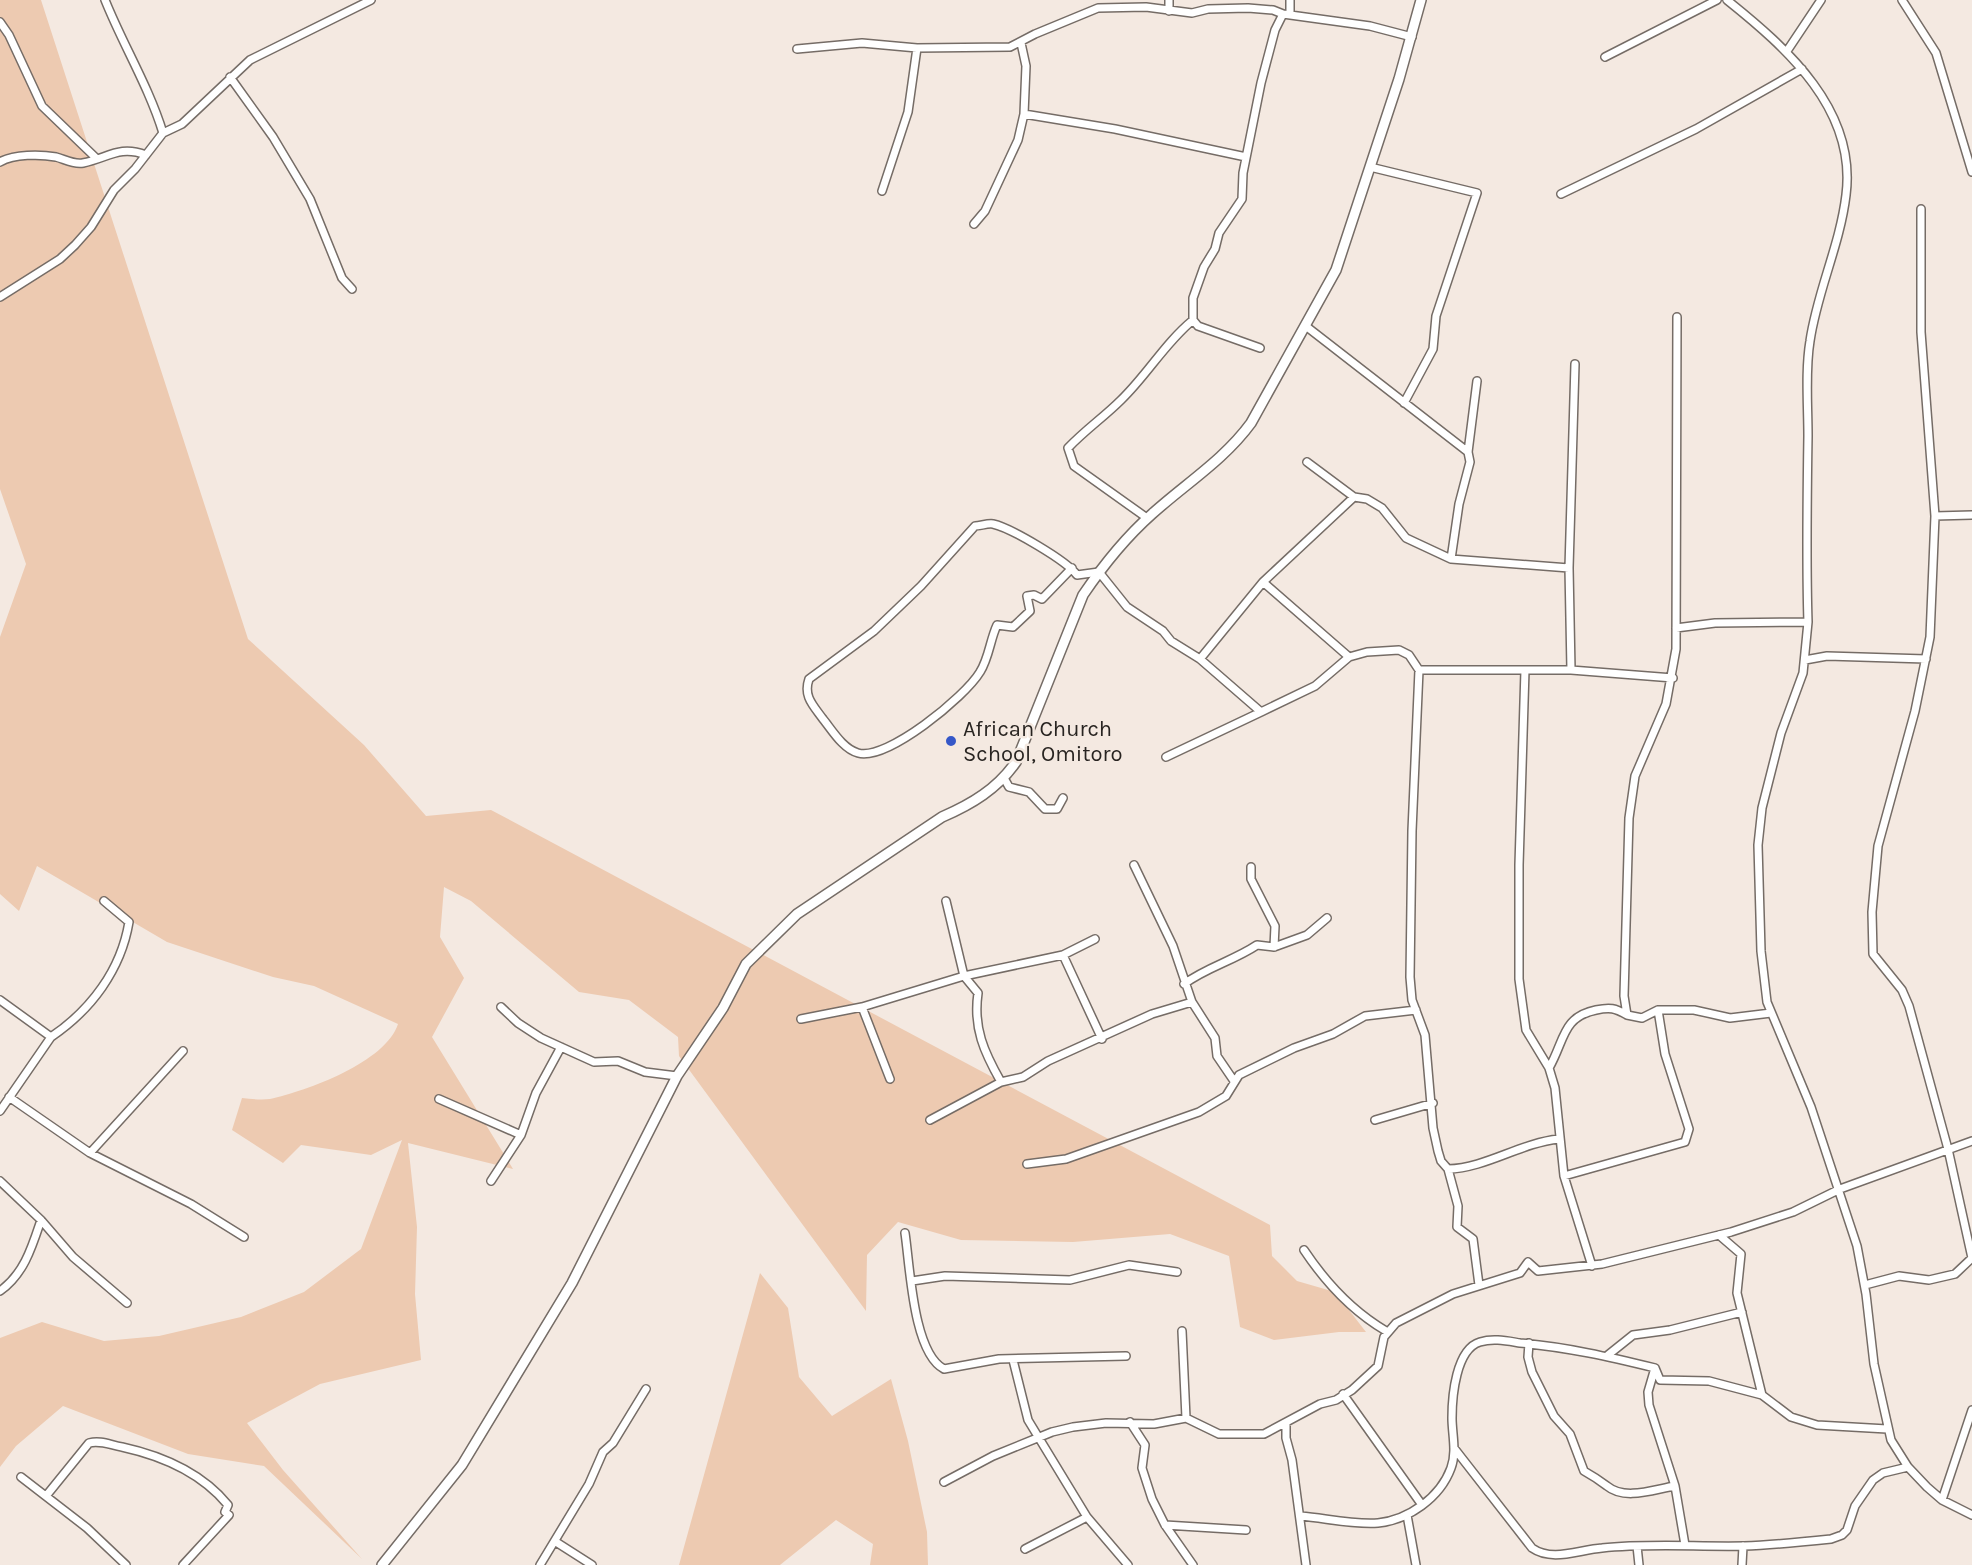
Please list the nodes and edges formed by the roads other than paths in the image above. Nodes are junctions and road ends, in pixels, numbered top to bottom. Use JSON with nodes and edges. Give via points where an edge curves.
{"nodes":[{"id":1,"x":105,"y":0,"type":"edge"},
{"id":2,"x":371,"y":0,"type":"edge"},
{"id":3,"x":1169,"y":0,"type":"edge"},
{"id":4,"x":1290,"y":0,"type":"edge"},
{"id":5,"x":1421,"y":0,"type":"edge"},
{"id":6,"x":1718,"y":0,"type":"edge"},
{"id":7,"x":1727,"y":0,"type":"edge"},
{"id":8,"x":1821,"y":0,"type":"edge"},
{"id":9,"x":1902,"y":0,"type":"edge"},
{"id":10,"x":1273,"y":10,"type":"junction"},
{"id":11,"x":1169,"y":11,"type":"junction"},
{"id":12,"x":1287,"y":14,"type":"junction"},
{"id":13,"x":0,"y":22,"type":"edge"},
{"id":14,"x":1275,"y":30,"type":"junction"},
{"id":15,"x":1412,"y":37,"type":"junction"},
{"id":16,"x":1021,"y":43,"type":"junction"},
{"id":17,"x":917,"y":48,"type":"junction"},
{"id":18,"x":797,"y":49,"type":"dead end"},
{"id":19,"x":1787,"y":51,"type":"junction"},
{"id":20,"x":1605,"y":57,"type":"dead end"},
{"id":21,"x":1802,"y":69,"type":"junction"},
{"id":22,"x":230,"y":77,"type":"junction"},
{"id":23,"x":1024,"y":114,"type":"junction"},
{"id":24,"x":163,"y":133,"type":"junction"},
{"id":25,"x":146,"y":155,"type":"junction"},
{"id":26,"x":1246,"y":157,"type":"junction"},
{"id":27,"x":96,"y":158,"type":"junction"},
{"id":28,"x":0,"y":162,"type":"edge"},
{"id":29,"x":1370,"y":167,"type":"junction"},
{"id":30,"x":1972,"y":172,"type":"edge"},
{"id":31,"x":882,"y":191,"type":"dead end"},
{"id":32,"x":1561,"y":194,"type":"dead end"},
{"id":33,"x":1921,"y":209,"type":"dead end"},
{"id":34,"x":974,"y":224,"type":"dead end"},
{"id":35,"x":352,"y":289,"type":"dead end"},
{"id":36,"x":0,"y":297,"type":"edge"},
{"id":37,"x":1677,"y":317,"type":"dead end"},
{"id":38,"x":1193,"y":320,"type":"junction"},
{"id":39,"x":1307,"y":327,"type":"junction"},
{"id":40,"x":1260,"y":348,"type":"dead end"},
{"id":41,"x":1575,"y":364,"type":"dead end"},
{"id":42,"x":1477,"y":381,"type":"dead end"},
{"id":43,"x":1404,"y":403,"type":"junction"},
{"id":44,"x":1468,"y":452,"type":"junction"},
{"id":45,"x":1307,"y":462,"type":"dead end"},
{"id":46,"x":1354,"y":497,"type":"junction"},
{"id":47,"x":1972,"y":515,"type":"edge"},
{"id":48,"x":1935,"y":516,"type":"junction"},
{"id":49,"x":1147,"y":518,"type":"junction"},
{"id":50,"x":1451,"y":559,"type":"junction"},
{"id":51,"x":1072,"y":568,"type":"junction"},
{"id":52,"x":1569,"y":568,"type":"junction"},
{"id":53,"x":1099,"y":572,"type":"junction"},
{"id":54,"x":1263,"y":582,"type":"junction"},
{"id":55,"x":1808,"y":622,"type":"junction"},
{"id":56,"x":1676,"y":628,"type":"junction"},
{"id":57,"x":1349,"y":657,"type":"junction"},
{"id":58,"x":1200,"y":659,"type":"junction"},
{"id":59,"x":1926,"y":659,"type":"junction"},
{"id":60,"x":1805,"y":660,"type":"junction"},
{"id":61,"x":1419,"y":670,"type":"junction"},
{"id":62,"x":1525,"y":670,"type":"junction"},
{"id":63,"x":1571,"y":670,"type":"junction"},
{"id":64,"x":1673,"y":678,"type":"junction"},
{"id":65,"x":1261,"y":712,"type":"junction"},
{"id":66,"x":1166,"y":757,"type":"dead end"},
{"id":67,"x":1004,"y":778,"type":"junction"},
{"id":68,"x":1063,"y":798,"type":"dead end"},
{"id":69,"x":1134,"y":865,"type":"dead end"},
{"id":70,"x":1251,"y":867,"type":"dead end"},
{"id":71,"x":105,"y":901,"type":"dead end"},
{"id":72,"x":946,"y":901,"type":"dead end"},
{"id":73,"x":1327,"y":918,"type":"dead end"},
{"id":74,"x":1095,"y":939,"type":"dead end"},
{"id":75,"x":1274,"y":947,"type":"junction"},
{"id":76,"x":1063,"y":955,"type":"junction"},
{"id":77,"x":964,"y":976,"type":"junction"},
{"id":78,"x":1184,"y":984,"type":"junction"},
{"id":79,"x":0,"y":1000,"type":"edge"},
{"id":80,"x":1192,"y":1002,"type":"junction"},
{"id":81,"x":501,"y":1007,"type":"dead end"},
{"id":82,"x":861,"y":1007,"type":"junction"},
{"id":83,"x":1416,"y":1010,"type":"junction"},
{"id":84,"x":1658,"y":1010,"type":"junction"},
{"id":85,"x":1771,"y":1013,"type":"junction"},
{"id":86,"x":1627,"y":1015,"type":"junction"},
{"id":87,"x":801,"y":1019,"type":"dead end"},
{"id":88,"x":51,"y":1037,"type":"junction"},
{"id":89,"x":1102,"y":1039,"type":"junction"},
{"id":90,"x":561,"y":1047,"type":"junction"},
{"id":91,"x":183,"y":1051,"type":"dead end"},
{"id":92,"x":1540,"y":1053,"type":"junction"},
{"id":93,"x":1557,"y":1054,"type":"junction"},
{"id":94,"x":1549,"y":1068,"type":"junction"},
{"id":95,"x":677,"y":1076,"type":"junction"},
{"id":96,"x":890,"y":1079,"type":"dead end"},
{"id":97,"x":1234,"y":1081,"type":"junction"},
{"id":98,"x":1001,"y":1082,"type":"junction"},
{"id":99,"x":9,"y":1097,"type":"junction"},
{"id":100,"x":439,"y":1099,"type":"dead end"},
{"id":101,"x":1433,"y":1104,"type":"junction"},
{"id":102,"x":0,"y":1111,"type":"edge"},
{"id":103,"x":930,"y":1120,"type":"dead end"},
{"id":104,"x":1375,"y":1120,"type":"dead end"},
{"id":105,"x":520,"y":1135,"type":"junction"},
{"id":106,"x":1559,"y":1139,"type":"junction"},
{"id":107,"x":1972,"y":1141,"type":"edge"},
{"id":108,"x":1948,"y":1149,"type":"junction"},
{"id":109,"x":90,"y":1153,"type":"junction"},
{"id":110,"x":1027,"y":1164,"type":"dead end"},
{"id":111,"x":1448,"y":1169,"type":"junction"},
{"id":112,"x":1564,"y":1176,"type":"junction"},
{"id":113,"x":0,"y":1181,"type":"edge"},
{"id":114,"x":491,"y":1181,"type":"dead end"},
{"id":115,"x":1840,"y":1189,"type":"junction"},
{"id":116,"x":41,"y":1220,"type":"junction"},
{"id":117,"x":905,"y":1233,"type":"dead end"},
{"id":118,"x":1719,"y":1235,"type":"junction"},
{"id":119,"x":244,"y":1237,"type":"dead end"},
{"id":120,"x":1304,"y":1250,"type":"dead end"},
{"id":121,"x":1972,"y":1258,"type":"edge"},
{"id":122,"x":1592,"y":1266,"type":"junction"},
{"id":123,"x":1177,"y":1272,"type":"dead end"},
{"id":124,"x":912,"y":1281,"type":"junction"},
{"id":125,"x":1479,"y":1284,"type":"junction"},
{"id":126,"x":1865,"y":1285,"type":"junction"},
{"id":127,"x":0,"y":1291,"type":"edge"},
{"id":128,"x":127,"y":1303,"type":"dead end"},
{"id":129,"x":1742,"y":1312,"type":"junction"},
{"id":130,"x":1182,"y":1331,"type":"dead end"},
{"id":131,"x":1386,"y":1331,"type":"junction"},
{"id":132,"x":1529,"y":1343,"type":"junction"},
{"id":133,"x":1608,"y":1355,"type":"junction"},
{"id":134,"x":1126,"y":1356,"type":"dead end"},
{"id":135,"x":1013,"y":1360,"type":"junction"},
{"id":136,"x":1654,"y":1368,"type":"junction"},
{"id":137,"x":646,"y":1389,"type":"dead end"},
{"id":138,"x":1343,"y":1394,"type":"junction"},
{"id":139,"x":1762,"y":1395,"type":"junction"},
{"id":140,"x":1972,"y":1410,"type":"edge"},
{"id":141,"x":1186,"y":1418,"type":"junction"},
{"id":142,"x":1130,"y":1422,"type":"junction"},
{"id":143,"x":1286,"y":1425,"type":"junction"},
{"id":144,"x":1887,"y":1429,"type":"junction"},
{"id":145,"x":1267,"y":1433,"type":"junction"},
{"id":146,"x":1039,"y":1437,"type":"junction"},
{"id":147,"x":1286,"y":1438,"type":"junction"},
{"id":148,"x":1454,"y":1448,"type":"junction"},
{"id":149,"x":1908,"y":1467,"type":"junction"},
{"id":150,"x":21,"y":1477,"type":"dead end"},
{"id":151,"x":944,"y":1482,"type":"dead end"},
{"id":152,"x":1676,"y":1486,"type":"junction"},
{"id":153,"x":46,"y":1496,"type":"junction"},
{"id":154,"x":1942,"y":1500,"type":"junction"},
{"id":155,"x":1422,"y":1505,"type":"junction"},
{"id":156,"x":1407,"y":1515,"type":"junction"},
{"id":157,"x":1972,"y":1515,"type":"edge"},
{"id":158,"x":1087,"y":1516,"type":"junction"},
{"id":159,"x":1300,"y":1516,"type":"junction"},
{"id":160,"x":1165,"y":1525,"type":"junction"},
{"id":161,"x":1246,"y":1530,"type":"dead end"},
{"id":162,"x":555,"y":1542,"type":"junction"},
{"id":163,"x":1685,"y":1545,"type":"junction"},
{"id":164,"x":1637,"y":1546,"type":"junction"},
{"id":165,"x":1743,"y":1546,"type":"junction"},
{"id":166,"x":1025,"y":1549,"type":"dead end"},
{"id":167,"x":126,"y":1565,"type":"edge"},
{"id":168,"x":183,"y":1565,"type":"edge"},
{"id":169,"x":382,"y":1565,"type":"edge"},
{"id":170,"x":540,"y":1565,"type":"edge"},
{"id":171,"x":592,"y":1565,"type":"edge"},
{"id":172,"x":1128,"y":1565,"type":"edge"},
{"id":173,"x":1193,"y":1565,"type":"edge"},
{"id":174,"x":1306,"y":1565,"type":"edge"},
{"id":175,"x":1416,"y":1565,"type":"edge"},
{"id":176,"x":1639,"y":1565,"type":"edge"},
{"id":177,"x":1742,"y":1565,"type":"edge"}],
"edges":[{"from":1,"to":24,"type":"street"},
{"from":2,"to":22,"type":"street","via":[[250,60]]},
{"from":3,"to":11,"type":"street"},
{"from":4,"to":12,"type":"street"},
{"from":5,"to":15,"type":"main road"},
{"from":6,"to":20,"type":"street"},
{"from":7,"to":19,"type":"street"},
{"from":8,"to":19,"type":"street"},
{"from":9,"to":30,"type":"street","via":[[1936,53]]},
{"from":10,"to":11,"type":"street"},
{"from":10,"to":12,"type":"street"},
{"from":10,"to":14,"type":"street"},
{"from":11,"to":16,"type":"street","via":[[1146,7],[1098,9]]},
{"from":12,"to":14,"type":"street"},
{"from":12,"to":15,"type":"street","via":[[1370,26]]},
{"from":13,"to":27,"type":"street","via":[[42,106]]},
{"from":14,"to":26,"type":"street"},
{"from":15,"to":29,"type":"main road"},
{"from":16,"to":17,"type":"street","via":[[1010,47]]},
{"from":16,"to":23,"type":"street","via":[[1026,66]]},
{"from":17,"to":18,"type":"street","via":[[862,43]]},
{"from":17,"to":31,"type":"street","via":[[908,112]]},
{"from":19,"to":21,"type":"street"},
{"from":21,"to":32,"type":"street","via":[[1696,129]]},
{"from":21,"to":55,"type":"street","via":[[1842,134],[1847,166],[1846,196],[1810,340]]},
{"from":22,"to":24,"type":"street","via":[[182,124]]},
{"from":22,"to":35,"type":"street","via":[[273,137],[310,199],[342,278]]},
{"from":23,"to":26,"type":"street"},
{"from":23,"to":34,"type":"street","via":[[1015,149],[985,211]]},
{"from":24,"to":25,"type":"street"},
{"from":25,"to":27,"type":"street","via":[[134,150]]},
{"from":25,"to":36,"type":"street","via":[[114,190],[75,245]]},
{"from":26,"to":38,"type":"street","via":[[1242,199],[1219,234],[1204,267],[1193,298]]},
{"from":27,"to":28,"type":"street","via":[[82,164],[37,156]]},
{"from":29,"to":39,"type":"main road","via":[[1336,270]]},
{"from":29,"to":43,"type":"street","via":[[1477,193],[1436,316],[1433,349]]},
{"from":33,"to":48,"type":"street","via":[[1922,332]]},
{"from":37,"to":56,"type":"street"},
{"from":38,"to":40,"type":"street","via":[[1197,326]]},
{"from":38,"to":49,"type":"street","via":[[1121,400],[1068,447],[1074,466]]},
{"from":39,"to":43,"type":"street"},
{"from":39,"to":49,"type":"main road","via":[[1237,442]]},
{"from":41,"to":52,"type":"street"},
{"from":42,"to":44,"type":"street"},
{"from":43,"to":44,"type":"street"},
{"from":44,"to":50,"type":"street","via":[[1470,462]]},
{"from":45,"to":46,"type":"street"},
{"from":46,"to":50,"type":"street","via":[[1383,508],[1406,538]]},
{"from":46,"to":54,"type":"street"},
{"from":47,"to":48,"type":"street"},
{"from":48,"to":59,"type":"street"},
{"from":49,"to":53,"type":"main road"},
{"from":50,"to":52,"type":"street"},
{"from":51,"to":51,"type":"street","via":[[1057,556],[992,524],[975,526],[874,631],[809,679],[808,698],[832,731],[857,753],[869,754],[888,747],[946,710],[981,671],[997,625],[1012,627],[1030,611],[1027,596],[1042,599]]},
{"from":51,"to":53,"type":"street","via":[[1077,575]]},
{"from":52,"to":63,"type":"street"},
{"from":53,"to":58,"type":"street","via":[[1128,607]]},
{"from":53,"to":67,"type":"main road","via":[[1083,595],[1016,762]]},
{"from":54,"to":57,"type":"street"},
{"from":54,"to":58,"type":"street"},
{"from":55,"to":56,"type":"street","via":[[1715,623]]},
{"from":55,"to":60,"type":"street"},
{"from":56,"to":64,"type":"street"},
{"from":57,"to":61,"type":"street","via":[[1384,649],[1399,650],[1409,655]]},
{"from":57,"to":65,"type":"street","via":[[1315,686]]},
{"from":58,"to":65,"type":"street"},
{"from":59,"to":60,"type":"street","via":[[1839,656]]},
{"from":59,"to":108,"type":"street","via":[[1878,846],[1873,954],[1902,990],[1909,1006]]},
{"from":60,"to":85,"type":"street","via":[[1772,768],[1758,845],[1761,951]]},
{"from":61,"to":62,"type":"street"},
{"from":61,"to":83,"type":"street","via":[[1409,929],[1412,1000]]},
{"from":62,"to":63,"type":"street"},
{"from":62,"to":92,"type":"street","via":[[1519,979],[1526,1030]]},
{"from":63,"to":64,"type":"street"},
{"from":64,"to":86,"type":"street","via":[[1635,776],[1629,818],[1624,996]]},
{"from":65,"to":66,"type":"street"},
{"from":67,"to":68,"type":"street","via":[[1010,787],[1029,792],[1045,809],[1057,809]]},
{"from":67,"to":95,"type":"main road","via":[[777,930],[746,964],[723,1008]]},
{"from":69,"to":78,"type":"street","via":[[1173,946]]},
{"from":70,"to":75,"type":"street","via":[[1251,879],[1275,926]]},
{"from":71,"to":88,"type":"street","via":[[129,922],[124,946],[89,1007]]},
{"from":72,"to":77,"type":"street"},
{"from":73,"to":75,"type":"street","via":[[1307,935]]},
{"from":74,"to":76,"type":"street"},
{"from":75,"to":78,"type":"street","via":[[1257,945]]},
{"from":76,"to":77,"type":"street"},
{"from":76,"to":89,"type":"street"},
{"from":77,"to":82,"type":"street"},
{"from":77,"to":98,"type":"street","via":[[978,993],[975,1015],[982,1043]]},
{"from":78,"to":80,"type":"street"},
{"from":79,"to":88,"type":"street"},
{"from":80,"to":89,"type":"street","via":[[1152,1014]]},
{"from":80,"to":97,"type":"street","via":[[1215,1038],[1216,1056]]},
{"from":81,"to":90,"type":"street","via":[[518,1023]]},
{"from":82,"to":87,"type":"street"},
{"from":82,"to":96,"type":"street"},
{"from":83,"to":97,"type":"street","via":[[1365,1016],[1239,1075]]},
{"from":83,"to":101,"type":"street","via":[[1425,1035]]},
{"from":84,"to":85,"type":"street","via":[[1694,1010],[1730,1018]]},
{"from":84,"to":86,"type":"street","via":[[1642,1018]]},
{"from":84,"to":112,"type":"street","via":[[1665,1054],[1689,1129],[1685,1142]]},
{"from":85,"to":115,"type":"street"},
{"from":86,"to":93,"type":"street","via":[[1612,1007],[1581,1012],[1570,1022]]},
{"from":88,"to":99,"type":"street"},
{"from":89,"to":98,"type":"street","via":[[1047,1061],[1023,1077]]},
{"from":90,"to":95,"type":"street","via":[[594,1062],[618,1061],[645,1072]]},
{"from":90,"to":105,"type":"street","via":[[536,1093]]},
{"from":91,"to":109,"type":"street"},
{"from":92,"to":93,"type":"street"},
{"from":92,"to":94,"type":"street"},
{"from":93,"to":94,"type":"street"},
{"from":94,"to":106,"type":"street"},
{"from":95,"to":169,"type":"main road","via":[[572,1283],[468,1455]]},
{"from":97,"to":110,"type":"street","via":[[1226,1096],[1199,1112],[1065,1158]]},
{"from":98,"to":103,"type":"street"},
{"from":99,"to":102,"type":"street"},
{"from":99,"to":109,"type":"street"},
{"from":100,"to":105,"type":"street"},
{"from":101,"to":104,"type":"street"},
{"from":101,"to":111,"type":"street","via":[[1440,1161]]},
{"from":105,"to":114,"type":"street"},
{"from":106,"to":111,"type":"street","via":[[1527,1144],[1474,1164]]},
{"from":106,"to":112,"type":"street"},
{"from":107,"to":108,"type":"street"},
{"from":108,"to":115,"type":"street"},
{"from":108,"to":121,"type":"street"},
{"from":109,"to":119,"type":"street","via":[[191,1204]]},
{"from":111,"to":125,"type":"street","via":[[1458,1206],[1457,1227],[1473,1239]]},
{"from":112,"to":122,"type":"street"},
{"from":113,"to":116,"type":"street"},
{"from":115,"to":118,"type":"street","via":[[1793,1212]]},
{"from":115,"to":126,"type":"street"},
{"from":116,"to":127,"type":"street","via":[[23,1267],[14,1281]]},
{"from":116,"to":128,"type":"street","via":[[74,1257]]},
{"from":117,"to":124,"type":"street"},
{"from":118,"to":122,"type":"street"},
{"from":118,"to":129,"type":"street","via":[[1741,1254],[1737,1293]]},
{"from":120,"to":131,"type":"street","via":[[1334,1290],[1368,1321]]},
{"from":121,"to":126,"type":"street","via":[[1955,1274],[1929,1281],[1899,1276]]},
{"from":122,"to":125,"type":"street","via":[[1538,1271],[1528,1262],[1520,1273]]},
{"from":123,"to":124,"type":"street","via":[[1129,1265],[1070,1280],[945,1276]]},
{"from":124,"to":135,"type":"street","via":[[916,1322],[939,1366],[944,1369],[966,1363]]},
{"from":125,"to":131,"type":"street","via":[[1395,1323]]},
{"from":126,"to":144,"type":"street","via":[[1874,1364]]},
{"from":129,"to":133,"type":"street","via":[[1633,1335]]},
{"from":129,"to":139,"type":"street"},
{"from":130,"to":141,"type":"street"},
{"from":131,"to":138,"type":"street","via":[[1378,1366]]},
{"from":132,"to":133,"type":"street"},
{"from":132,"to":148,"type":"street","via":[[1479,1342],[1461,1357],[1452,1417]]},
{"from":132,"to":152,"type":"street","via":[[1532,1372],[1554,1416],[1570,1434],[1584,1471],[1627,1495]]},
{"from":133,"to":136,"type":"street"},
{"from":134,"to":135,"type":"street"},
{"from":135,"to":146,"type":"street","via":[[1028,1420]]},
{"from":136,"to":139,"type":"street","via":[[1660,1380],[1709,1381]]},
{"from":136,"to":152,"type":"street","via":[[1649,1405]]},
{"from":137,"to":162,"type":"street","via":[[613,1443],[603,1452]]},
{"from":138,"to":143,"type":"street"},
{"from":138,"to":155,"type":"street"},
{"from":139,"to":144,"type":"street","via":[[1791,1417],[1817,1425]]},
{"from":140,"to":154,"type":"street"},
{"from":141,"to":142,"type":"street","via":[[1154,1424]]},
{"from":141,"to":145,"type":"street","via":[[1219,1434]]},
{"from":142,"to":146,"type":"street","via":[[1073,1427]]},
{"from":142,"to":160,"type":"street","via":[[1145,1445],[1142,1468]]},
{"from":143,"to":145,"type":"street"},
{"from":143,"to":147,"type":"street"},
{"from":144,"to":149,"type":"street"},
{"from":145,"to":147,"type":"street"},
{"from":146,"to":151,"type":"street"},
{"from":146,"to":158,"type":"street"},
{"from":147,"to":159,"type":"street"},
{"from":148,"to":155,"type":"street","via":[[1452,1467],[1445,1480]]},
{"from":148,"to":164,"type":"street","via":[[1532,1548],[1542,1555]]},
{"from":149,"to":154,"type":"street"},
{"from":149,"to":165,"type":"street","via":[[1883,1473],[1873,1480],[1842,1535]]},
{"from":150,"to":153,"type":"street"},
{"from":152,"to":163,"type":"street"},
{"from":153,"to":167,"type":"street"},
{"from":153,"to":168,"type":"street","via":[[89,1443],[98,1441],[167,1459],[202,1480],[228,1504],[225,1512],[229,1515]]},
{"from":154,"to":157,"type":"street"},
{"from":155,"to":156,"type":"street"},
{"from":156,"to":159,"type":"street","via":[[1377,1523]]},
{"from":156,"to":175,"type":"street"},
{"from":158,"to":166,"type":"street"},
{"from":158,"to":172,"type":"street"},
{"from":159,"to":174,"type":"street"},
{"from":160,"to":161,"type":"street"},
{"from":160,"to":173,"type":"street"},
{"from":162,"to":170,"type":"street"},
{"from":162,"to":171,"type":"street"},
{"from":163,"to":164,"type":"street"},
{"from":163,"to":165,"type":"street"},
{"from":164,"to":176,"type":"street"},
{"from":165,"to":177,"type":"street"}]}
